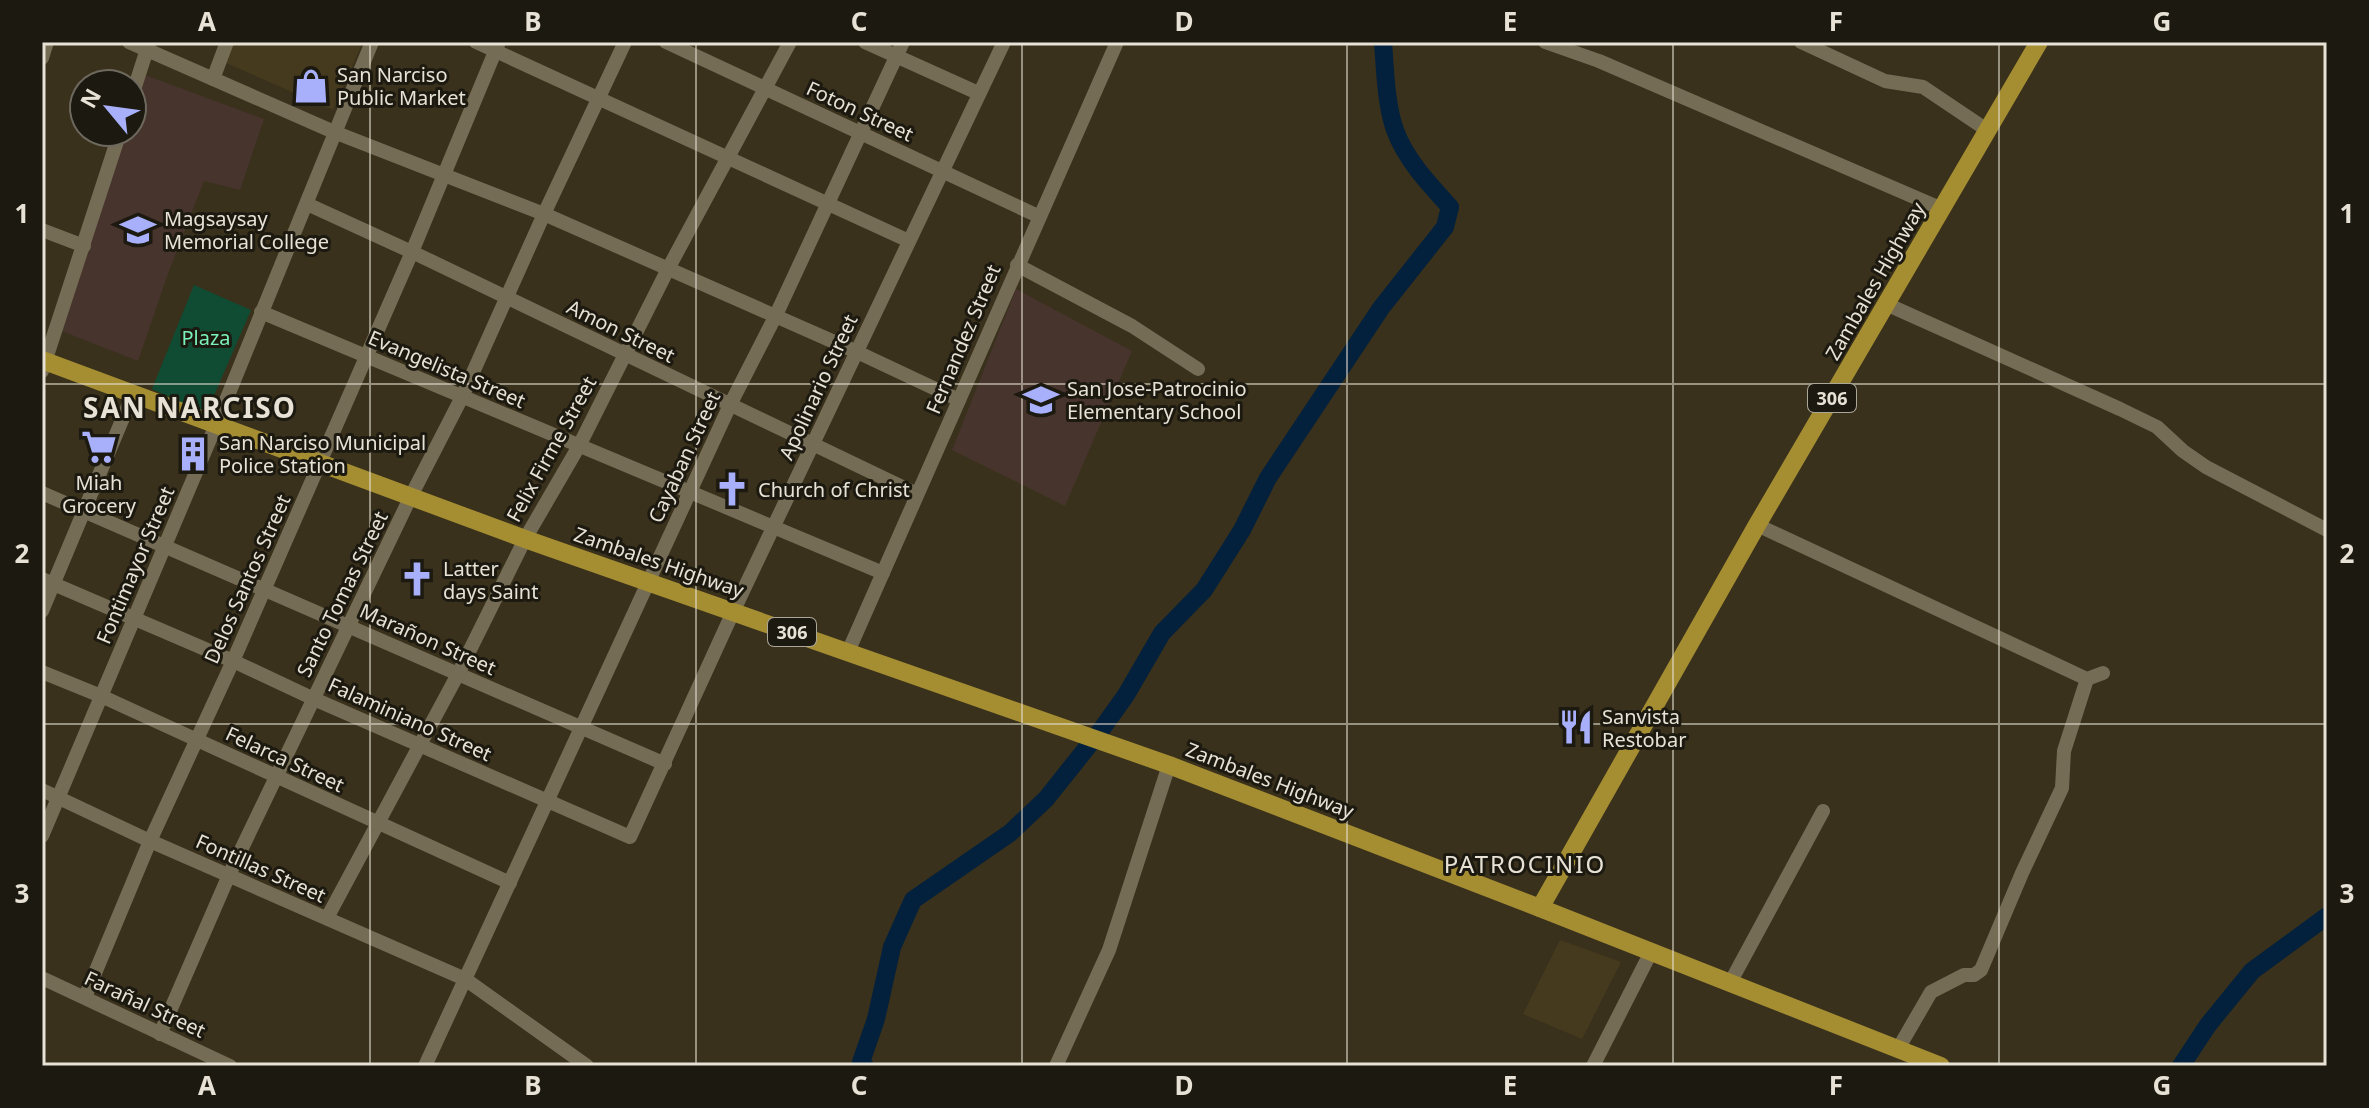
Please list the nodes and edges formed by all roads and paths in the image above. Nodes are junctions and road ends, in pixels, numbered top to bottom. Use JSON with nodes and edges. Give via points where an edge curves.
{"nodes":[{"id":1,"x":47,"y":42,"type":"edge"},
{"id":2,"x":129,"y":42,"type":"edge"},
{"id":3,"x":227,"y":42,"type":"edge"},
{"id":4,"x":372,"y":42,"type":"edge"},
{"id":5,"x":476,"y":42,"type":"edge"},
{"id":6,"x":625,"y":42,"type":"edge"},
{"id":7,"x":666,"y":42,"type":"edge"},
{"id":8,"x":790,"y":42,"type":"edge"},
{"id":9,"x":865,"y":42,"type":"edge"},
{"id":10,"x":903,"y":42,"type":"edge"},
{"id":11,"x":1004,"y":42,"type":"edge"},
{"id":12,"x":1117,"y":42,"type":"edge"},
{"id":13,"x":1545,"y":42,"type":"edge"},
{"id":14,"x":1801,"y":42,"type":"edge"},
{"id":15,"x":2039,"y":42,"type":"edge"},
{"id":16,"x":148,"y":46,"type":"edge"},
{"id":17,"x":497,"y":46,"type":"edge"},
{"id":18,"x":897,"y":56,"type":"junction"},
{"id":19,"x":42,"y":58,"type":"edge"},
{"id":20,"x":141,"y":68,"type":"edge"},
{"id":21,"x":213,"y":79,"type":"junction"},
{"id":22,"x":765,"y":89,"type":"junction"},
{"id":23,"x":978,"y":93,"type":"junction"},
{"id":24,"x":599,"y":98,"type":"junction"},
{"id":25,"x":1987,"y":130,"type":"junction"},
{"id":26,"x":334,"y":132,"type":"junction"},
{"id":27,"x":861,"y":133,"type":"junction"},
{"id":28,"x":115,"y":148,"type":"edge"},
{"id":29,"x":727,"y":157,"type":"junction"},
{"id":30,"x":942,"y":171,"type":"junction"},
{"id":31,"x":445,"y":174,"type":"junction"},
{"id":32,"x":829,"y":202,"type":"junction"},
{"id":33,"x":307,"y":204,"type":"junction"},
{"id":34,"x":1942,"y":209,"type":"junction"},
{"id":35,"x":544,"y":214,"type":"junction"},
{"id":36,"x":1038,"y":216,"type":"junction"},
{"id":37,"x":42,"y":230,"type":"edge"},
{"id":38,"x":909,"y":241,"type":"junction"},
{"id":39,"x":84,"y":246,"type":"junction"},
{"id":40,"x":412,"y":252,"type":"junction"},
{"id":41,"x":1017,"y":265,"type":"junction"},
{"id":42,"x":668,"y":269,"type":"junction"},
{"id":43,"x":506,"y":298,"type":"junction"},
{"id":44,"x":1886,"y":304,"type":"junction"},
{"id":45,"x":261,"y":312,"type":"junction"},
{"id":46,"x":776,"y":315,"type":"junction"},
{"id":47,"x":857,"y":352,"type":"junction"},
{"id":48,"x":624,"y":355,"type":"junction"},
{"id":49,"x":366,"y":356,"type":"junction"},
{"id":50,"x":43,"y":364,"type":"edge"},
{"id":51,"x":1198,"y":369,"type":"dead end"},
{"id":52,"x":133,"y":394,"type":"junction"},
{"id":53,"x":462,"y":397,"type":"junction"},
{"id":54,"x":959,"y":400,"type":"junction"},
{"id":55,"x":730,"y":405,"type":"junction"},
{"id":56,"x":216,"y":425,"type":"junction"},
{"id":57,"x":812,"y":444,"type":"junction"},
{"id":58,"x":579,"y":446,"type":"junction"},
{"id":59,"x":319,"y":463,"type":"junction"},
{"id":60,"x":690,"y":492,"type":"junction"},
{"id":61,"x":42,"y":493,"type":"edge"},
{"id":62,"x":917,"y":494,"type":"junction"},
{"id":63,"x":411,"y":496,"type":"junction"},
{"id":64,"x":83,"y":510,"type":"junction"},
{"id":65,"x":1757,"y":525,"type":"junction"},
{"id":66,"x":773,"y":527,"type":"junction"},
{"id":67,"x":2327,"y":530,"type":"edge"},
{"id":68,"x":525,"y":539,"type":"junction"},
{"id":69,"x":165,"y":545,"type":"junction"},
{"id":70,"x":883,"y":573,"type":"junction"},
{"id":71,"x":47,"y":582,"type":"edge"},
{"id":72,"x":649,"y":582,"type":"junction"},
{"id":73,"x":264,"y":588,"type":"junction"},
{"id":74,"x":42,"y":611,"type":"edge"},
{"id":75,"x":733,"y":612,"type":"junction"},
{"id":76,"x":134,"y":619,"type":"junction"},
{"id":77,"x":349,"y":626,"type":"junction"},
{"id":78,"x":848,"y":652,"type":"junction"},
{"id":79,"x":233,"y":661,"type":"junction"},
{"id":80,"x":42,"y":672,"type":"edge"},
{"id":81,"x":2103,"y":673,"type":"dead end"},
{"id":82,"x":458,"y":674,"type":"junction"},
{"id":83,"x":2087,"y":679,"type":"junction"},
{"id":84,"x":101,"y":696,"type":"junction"},
{"id":85,"x":314,"y":699,"type":"junction"},
{"id":86,"x":582,"y":727,"type":"junction"},
{"id":87,"x":197,"y":740,"type":"junction"},
{"id":88,"x":420,"y":745,"type":"junction"},
{"id":89,"x":665,"y":764,"type":"junction"},
{"id":90,"x":1169,"y":765,"type":"junction"},
{"id":91,"x":276,"y":778,"type":"junction"},
{"id":92,"x":42,"y":790,"type":"edge"},
{"id":93,"x":59,"y":797,"type":"junction"},
{"id":94,"x":548,"y":801,"type":"junction"},
{"id":95,"x":1823,"y":811,"type":"dead end"},
{"id":96,"x":378,"y":823,"type":"junction"},
{"id":97,"x":42,"y":836,"type":"edge"},
{"id":98,"x":630,"y":837,"type":"joint"},
{"id":99,"x":150,"y":841,"type":"junction"},
{"id":100,"x":229,"y":875,"type":"junction"},
{"id":101,"x":510,"y":883,"type":"junction"},
{"id":102,"x":1540,"y":908,"type":"junction"},
{"id":103,"x":327,"y":918,"type":"junction"},
{"id":104,"x":1651,"y":952,"type":"junction"},
{"id":105,"x":42,"y":978,"type":"edge"},
{"id":106,"x":465,"y":979,"type":"junction"},
{"id":107,"x":1730,"y":983,"type":"junction"},
{"id":108,"x":85,"y":997,"type":"junction"},
{"id":109,"x":160,"y":1034,"type":"junction"},
{"id":110,"x":1898,"y":1049,"type":"junction"},
{"id":111,"x":230,"y":1066,"type":"edge"},
{"id":112,"x":425,"y":1066,"type":"edge"},
{"id":113,"x":587,"y":1066,"type":"edge"},
{"id":114,"x":1056,"y":1066,"type":"edge"},
{"id":115,"x":1593,"y":1066,"type":"edge"},
{"id":116,"x":1941,"y":1066,"type":"edge"}],
"edges":[{"from":1,"to":19,"type":"street"},
{"from":2,"to":16,"type":"street"},
{"from":3,"to":21,"type":"street"},
{"from":4,"to":26,"type":"street","name":"Fontimayor Street"},
{"from":5,"to":17,"type":"street"},
{"from":6,"to":24,"type":"street","name":"Santo Tomas Street"},
{"from":7,"to":22,"type":"street","name":"Foton Street"},
{"from":8,"to":22,"type":"street","name":"Felix Firme Street"},
{"from":9,"to":18,"type":"street"},
{"from":10,"to":18,"type":"street","name":"Cayaban Street"},
{"from":11,"to":23,"type":"street","name":"Apolinario Street"},
{"from":12,"to":36,"type":"street","name":"Fernandez Street"},
{"from":13,"to":34,"type":"street"},
{"from":14,"to":25,"type":"street","via":[[1885,81],[1923,87]]},
{"from":15,"to":25,"type":"main road","name":"Zambales Highway","number":"306"},
{"from":16,"to":20,"type":"street"},
{"from":16,"to":21,"type":"street"},
{"from":17,"to":24,"type":"street"},
{"from":17,"to":31,"type":"street","name":"Delos Santos Street"},
{"from":18,"to":23,"type":"street"},
{"from":18,"to":27,"type":"street","name":"Cayaban Street"},
{"from":21,"to":26,"type":"street"},
{"from":22,"to":27,"type":"street","name":"Foton Street"},
{"from":22,"to":29,"type":"street","name":"Felix Firme Street"},
{"from":23,"to":30,"type":"street","name":"Apolinario Street"},
{"from":24,"to":29,"type":"street"},
{"from":24,"to":35,"type":"street","name":"Santo Tomas Street"},
{"from":25,"to":34,"type":"main road","name":"Zambales Highway","number":"306"},
{"from":26,"to":31,"type":"street"},
{"from":26,"to":33,"type":"street","name":"Fontimayor Street"},
{"from":27,"to":30,"type":"street","name":"Foton Street"},
{"from":27,"to":32,"type":"street","name":"Cayaban Street"},
{"from":28,"to":39,"type":"street"},
{"from":29,"to":32,"type":"street"},
{"from":29,"to":42,"type":"street","name":"Felix Firme Street"},
{"from":30,"to":36,"type":"street","name":"Foton Street"},
{"from":30,"to":38,"type":"street","name":"Apolinario Street"},
{"from":31,"to":35,"type":"street"},
{"from":31,"to":40,"type":"street","name":"Delos Santos Street"},
{"from":32,"to":38,"type":"street"},
{"from":32,"to":46,"type":"street","name":"Cayaban Street"},
{"from":33,"to":40,"type":"street","name":"Amon Street"},
{"from":33,"to":45,"type":"street","name":"Fontimayor Street"},
{"from":34,"to":44,"type":"main road","name":"Zambales Highway","number":"306"},
{"from":35,"to":42,"type":"street"},
{"from":35,"to":43,"type":"street","name":"Santo Tomas Street"},
{"from":36,"to":41,"type":"street","name":"Fernandez Street"},
{"from":37,"to":39,"type":"street"},
{"from":38,"to":47,"type":"street","name":"Apolinario Street"},
{"from":39,"to":50,"type":"street"},
{"from":40,"to":43,"type":"street","name":"Amon Street"},
{"from":40,"to":49,"type":"street","name":"Delos Santos Street"},
{"from":41,"to":51,"type":"street","via":[[1132,326]]},
{"from":41,"to":54,"type":"street","name":"Fernandez Street"},
{"from":42,"to":46,"type":"street"},
{"from":42,"to":48,"type":"street","name":"Felix Firme Street"},
{"from":43,"to":48,"type":"street","name":"Amon Street"},
{"from":43,"to":53,"type":"street","name":"Santo Tomas Street"},
{"from":44,"to":65,"type":"main road","name":"Zambales Highway","number":"306"},
{"from":44,"to":67,"type":"street","via":[[2157,427],[2206,467]]},
{"from":45,"to":49,"type":"street","name":"Evangelista Street"},
{"from":45,"to":56,"type":"street","name":"Fontimayor Street"},
{"from":46,"to":47,"type":"street"},
{"from":46,"to":55,"type":"street","name":"Cayaban Street"},
{"from":47,"to":54,"type":"street"},
{"from":47,"to":57,"type":"street","name":"Apolinario Street"},
{"from":48,"to":55,"type":"street","name":"Amon Street"},
{"from":48,"to":58,"type":"street","name":"Felix Firme Street"},
{"from":49,"to":53,"type":"street","name":"Evangelista Street"},
{"from":49,"to":59,"type":"street","name":"Delos Santos Street"},
{"from":50,"to":52,"type":"main road","name":"Zambales Highway","number":"306"},
{"from":52,"to":56,"type":"main road","name":"Zambales Highway","number":"306"},
{"from":52,"to":64,"type":"street"},
{"from":53,"to":58,"type":"street","name":"Evangelista Street"},
{"from":53,"to":63,"type":"street","name":"Santo Tomas Street"},
{"from":54,"to":62,"type":"street","name":"Fernandez Street"},
{"from":55,"to":57,"type":"street","name":"Amon Street"},
{"from":55,"to":60,"type":"street","name":"Cayaban Street"},
{"from":56,"to":59,"type":"main road","name":"Zambales Highway","number":"306"},
{"from":56,"to":69,"type":"street","name":"Fontimayor Street"},
{"from":57,"to":62,"type":"street","name":"Amon Street"},
{"from":57,"to":66,"type":"street","name":"Apolinario Street"},
{"from":58,"to":60,"type":"street","name":"Evangelista Street"},
{"from":58,"to":68,"type":"street","name":"Felix Firme Street"},
{"from":59,"to":63,"type":"main road","name":"Zambales Highway","number":"306"},
{"from":59,"to":73,"type":"street","name":"Delos Santos Street"},
{"from":60,"to":66,"type":"street","name":"Evangelista Street"},
{"from":60,"to":72,"type":"street","name":"Cayaban Street"},
{"from":61,"to":64,"type":"street","name":"Marañon Street"},
{"from":62,"to":70,"type":"street","name":"Fernandez Street"},
{"from":63,"to":68,"type":"main road","name":"Zambales Highway","number":"306"},
{"from":63,"to":77,"type":"street","name":"Santo Tomas Street"},
{"from":64,"to":69,"type":"street","name":"Marañon Street"},
{"from":64,"to":71,"type":"street"},
{"from":65,"to":83,"type":"street"},
{"from":65,"to":102,"type":"main road","name":"Zambales Highway","number":"306"},
{"from":66,"to":70,"type":"street","name":"Evangelista Street"},
{"from":66,"to":75,"type":"street","name":"Apolinario Street"},
{"from":68,"to":72,"type":"main road","name":"Zambales Highway","number":"306"},
{"from":68,"to":82,"type":"street","name":"Felix Firme Street"},
{"from":69,"to":73,"type":"street","name":"Marañon Street"},
{"from":69,"to":76,"type":"street","name":"Fontimayor Street"},
{"from":70,"to":78,"type":"street","name":"Fernandez Street"},
{"from":71,"to":74,"type":"street"},
{"from":71,"to":76,"type":"street","name":"Falaminiano Street"},
{"from":72,"to":75,"type":"main road","name":"Zambales Highway","number":"306"},
{"from":72,"to":86,"type":"street","name":"Cayaban Street"},
{"from":73,"to":77,"type":"street","name":"Marañon Street"},
{"from":73,"to":79,"type":"street","name":"Delos Santos Street"},
{"from":75,"to":78,"type":"main road","name":"Zambales Highway","number":"306"},
{"from":75,"to":89,"type":"street","name":"Apolinario Street"},
{"from":76,"to":79,"type":"street","name":"Falaminiano Street"},
{"from":76,"to":84,"type":"street","name":"Fontimayor Street"},
{"from":77,"to":82,"type":"street","name":"Marañon Street"},
{"from":77,"to":85,"type":"street","name":"Santo Tomas Street"},
{"from":78,"to":90,"type":"main road","name":"Zambales Highway","number":"306"},
{"from":79,"to":85,"type":"street","name":"Falaminiano Street"},
{"from":79,"to":87,"type":"street","name":"Delos Santos Street"},
{"from":80,"to":84,"type":"street","name":"Felarca Street"},
{"from":81,"to":83,"type":"street"},
{"from":82,"to":86,"type":"street","name":"Marañon Street"},
{"from":82,"to":88,"type":"street","name":"Felix Firme Street"},
{"from":83,"to":110,"type":"street","via":[[2064,751],[2062,788],[1981,970],[1931,992]]},
{"from":84,"to":87,"type":"street","name":"Felarca Street"},
{"from":84,"to":93,"type":"street","name":"Fontimayor Street"},
{"from":85,"to":88,"type":"street","name":"Falaminiano Street"},
{"from":85,"to":91,"type":"street","name":"Santo Tomas Street"},
{"from":86,"to":89,"type":"street","name":"Marañon Street"},
{"from":86,"to":94,"type":"street","name":"Cayaban Street"},
{"from":87,"to":91,"type":"street","name":"Felarca Street"},
{"from":87,"to":99,"type":"street","name":"Delos Santos Street"},
{"from":88,"to":94,"type":"street","name":"Falaminiano Street"},
{"from":88,"to":96,"type":"street","name":"Felix Firme Street"},
{"from":89,"to":98,"type":"street","name":"Apolinario Street"},
{"from":90,"to":102,"type":"main road","name":"Zambales Highway","number":"306"},
{"from":90,"to":114,"type":"street","via":[[1109,950]]},
{"from":91,"to":96,"type":"street","name":"Felarca Street"},
{"from":91,"to":100,"type":"street","name":"Santo Tomas Street"},
{"from":92,"to":93,"type":"street","name":"Fontillas Street"},
{"from":93,"to":97,"type":"street","name":"Fontimayor Street"},
{"from":93,"to":99,"type":"street","name":"Fontillas Street"},
{"from":94,"to":98,"type":"street","name":"Falaminiano Street"},
{"from":94,"to":101,"type":"street","name":"Cayaban Street"},
{"from":95,"to":107,"type":"street"},
{"from":96,"to":101,"type":"street","name":"Felarca Street"},
{"from":96,"to":103,"type":"street","name":"Felix Firme Street"},
{"from":99,"to":100,"type":"street","name":"Fontillas Street"},
{"from":99,"to":108,"type":"street","name":"Delos Santos Street"},
{"from":100,"to":103,"type":"street","name":"Fontillas Street"},
{"from":100,"to":109,"type":"street","name":"Santo Tomas Street"},
{"from":101,"to":106,"type":"street","name":"Cayaban Street"},
{"from":102,"to":104,"type":"main road"},
{"from":103,"to":106,"type":"street","name":"Fontillas Street"},
{"from":104,"to":107,"type":"main road"},
{"from":104,"to":115,"type":"street"},
{"from":105,"to":108,"type":"street","name":"Farañal Street"},
{"from":106,"to":112,"type":"street","name":"Cayaban Street"},
{"from":106,"to":113,"type":"street","name":"Fontillas Street"},
{"from":107,"to":110,"type":"main road"},
{"from":108,"to":109,"type":"street","name":"Farañal Street"},
{"from":109,"to":111,"type":"street","name":"Farañal Street"},
{"from":110,"to":116,"type":"main road"}]}
